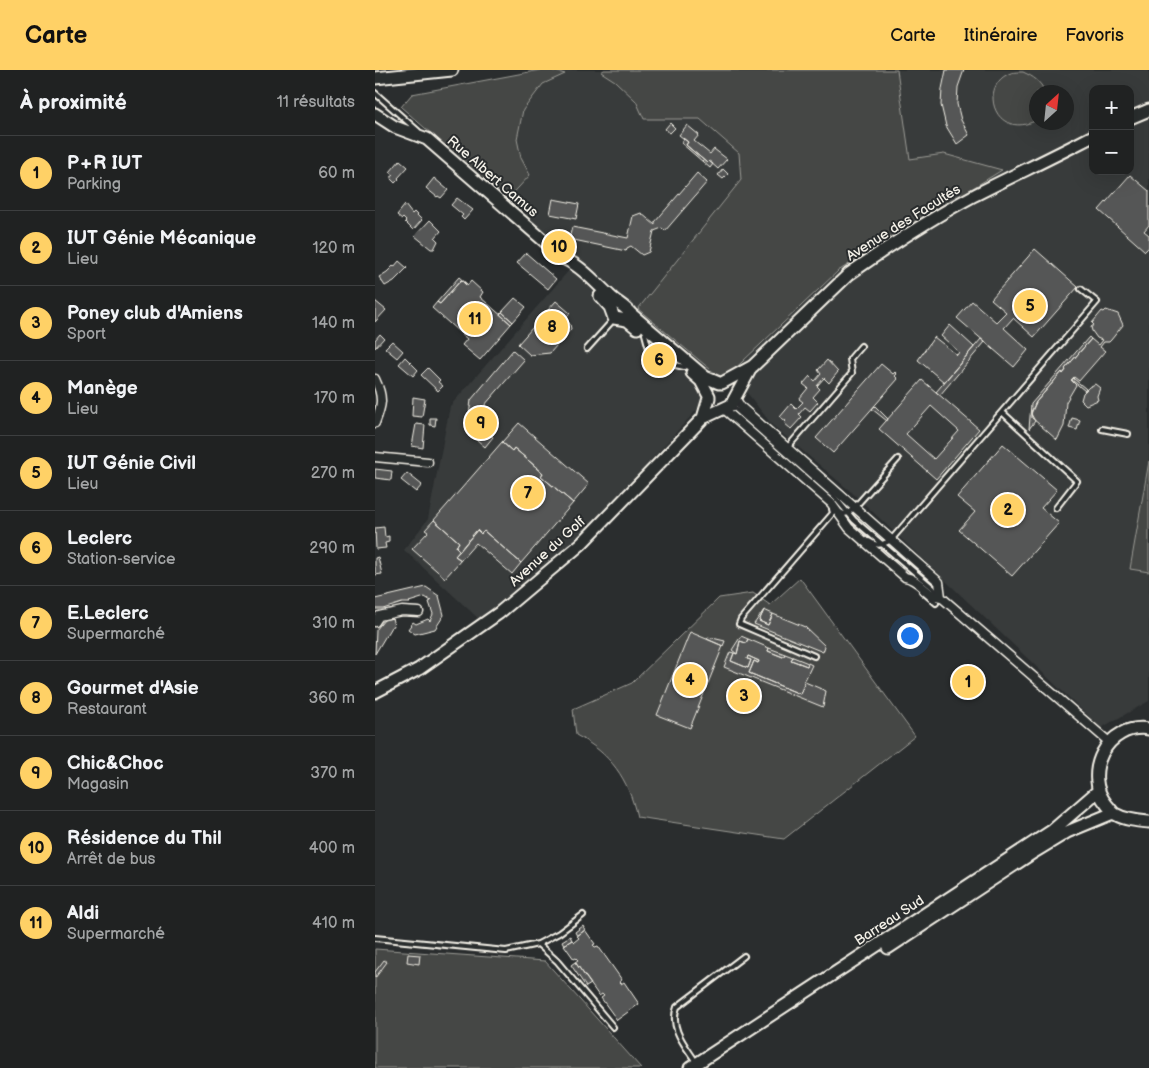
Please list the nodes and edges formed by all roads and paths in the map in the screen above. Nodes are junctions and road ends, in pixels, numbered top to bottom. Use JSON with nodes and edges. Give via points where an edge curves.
{"nodes":[{"id":1,"x":423,"y":70,"type":"edge"},
{"id":2,"x":447,"y":71,"type":"edge"},
{"id":3,"x":375,"y":78,"type":"edge"},
{"id":4,"x":375,"y":93,"type":"edge"},
{"id":5,"x":1149,"y":110,"type":"edge"},
{"id":6,"x":375,"y":114,"type":"edge"},
{"id":7,"x":1134,"y":116,"type":"edge"},
{"id":8,"x":375,"y":124,"type":"edge"},
{"id":9,"x":395,"y":127,"type":"junction"},
{"id":10,"x":1089,"y":138,"type":"edge"},
{"id":11,"x":427,"y":139,"type":"junction"},
{"id":12,"x":1081,"y":289,"type":"dead end"},
{"id":13,"x":619,"y":312,"type":"junction"},
{"id":14,"x":861,"y":346,"type":"dead end"},
{"id":15,"x":587,"y":349,"type":"dead end"},
{"id":16,"x":753,"y":366,"type":"junction"},
{"id":17,"x":375,"y":379,"type":"edge"},
{"id":18,"x":721,"y":383,"type":"junction"},
{"id":19,"x":709,"y":397,"type":"junction"},
{"id":20,"x":729,"y":403,"type":"junction"},
{"id":21,"x":1002,"y":412,"type":"junction"},
{"id":22,"x":703,"y":418,"type":"junction"},
{"id":23,"x":375,"y":423,"type":"edge"},
{"id":24,"x":1102,"y":429,"type":"dead end"},
{"id":25,"x":1128,"y":434,"type":"dead end"},
{"id":26,"x":787,"y":448,"type":"junction"},
{"id":27,"x":375,"y":457,"type":"edge"},
{"id":28,"x":898,"y":459,"type":"dead end"},
{"id":29,"x":428,"y":462,"type":"dead end"},
{"id":30,"x":831,"y":503,"type":"junction"},
{"id":31,"x":1056,"y":508,"type":"dead end"},
{"id":32,"x":851,"y":510,"type":"junction"},
{"id":33,"x":853,"y":531,"type":"junction"},
{"id":34,"x":891,"y":540,"type":"junction"},
{"id":35,"x":883,"y":545,"type":"junction"},
{"id":36,"x":938,"y":600,"type":"junction"},
{"id":37,"x":419,"y":612,"type":"dead end"},
{"id":38,"x":375,"y":622,"type":"edge"},
{"id":39,"x":814,"y":656,"type":"dead end"},
{"id":40,"x":375,"y":692,"type":"edge"},
{"id":41,"x":1149,"y":729,"type":"edge"},
{"id":42,"x":1109,"y":742,"type":"junction"},
{"id":43,"x":1099,"y":791,"type":"junction"},
{"id":44,"x":1113,"y":813,"type":"junction"},
{"id":45,"x":1149,"y":822,"type":"edge"},
{"id":46,"x":583,"y":915,"type":"dead end"},
{"id":47,"x":375,"y":938,"type":"edge"},
{"id":48,"x":538,"y":944,"type":"junction"},
{"id":49,"x":743,"y":956,"type":"dead end"},
{"id":50,"x":613,"y":1027,"type":"dead end"},
{"id":51,"x":697,"y":1066,"type":"edge"}],
"edges":[{"from":1,"to":2,"type":"main road"},
{"from":2,"to":3,"type":"main road"},
{"from":4,"to":11,"type":"lane"},
{"from":5,"to":7,"type":"main road"},
{"from":6,"to":9,"type":"main road","name":"Rue Albert Camus"},
{"from":8,"to":9,"type":"main road","name":"Rue Albert Camus"},
{"from":9,"to":11,"type":"main road","name":"Rue Albert Camus"},
{"from":10,"to":16,"type":"main road","name":"Avenue des Facultés","via":[[971,197],[863,264]]},
{"from":11,"to":13,"type":"main road","name":"Rue Albert Camus","via":[[565,259],[573,271]]},
{"from":12,"to":21,"type":"lane","via":[[1097,302]]},
{"from":13,"to":15,"type":"lane"},
{"from":13,"to":18,"type":"main road","name":"Rue Albert Camus","via":[[705,377]]},
{"from":13,"to":19,"type":"main road","name":"Rue Albert Camus","via":[[701,381]]},
{"from":14,"to":26,"type":"lane","via":[[850,359],[852,372]]},
{"from":16,"to":18,"type":"main road","name":"Avenue des Facultés"},
{"from":16,"to":20,"type":"main road","name":"Avenue des Facultés"},
{"from":17,"to":23,"type":"street","via":[[382,405]]},
{"from":18,"to":19,"type":"main road","via":[[713,386]]},
{"from":18,"to":20,"type":"main road","via":[[731,387]]},
{"from":19,"to":20,"type":"main road","via":[[713,405]]},
{"from":19,"to":22,"type":"main road","name":"Avenue du Golf"},
{"from":20,"to":22,"type":"main road"},
{"from":20,"to":26,"type":"street","via":[[741,407]]},
{"from":20,"to":30,"type":"street"},
{"from":20,"to":32,"type":"lane"},
{"from":21,"to":31,"type":"lane","via":[[1077,481]]},
{"from":21,"to":34,"type":"lane"},
{"from":22,"to":40,"type":"main road","name":"Avenue du Golf","via":[[581,544],[499,613],[419,669]]},
{"from":24,"to":25,"type":"lane"},
{"from":26,"to":32,"type":"street"},
{"from":27,"to":29,"type":"street"},
{"from":28,"to":32,"type":"lane"},
{"from":30,"to":32,"type":"lane","via":[[844,514]]},
{"from":30,"to":33,"type":"street"},
{"from":30,"to":39,"type":"lane","via":[[833,513],[739,624]]},
{"from":32,"to":34,"type":"street"},
{"from":32,"to":35,"type":"lane"},
{"from":33,"to":35,"type":"lane","via":[[874,545]]},
{"from":33,"to":36,"type":"street","via":[[905,577],[913,578]]},
{"from":34,"to":35,"type":"lane"},
{"from":34,"to":36,"type":"street","via":[[939,582]]},
{"from":35,"to":36,"type":"lane","via":[[933,588]]},
{"from":36,"to":42,"type":"street"},
{"from":37,"to":38,"type":"street","via":[[379,616]]},
{"from":41,"to":42,"type":"main road","via":[[1127,731]]},
{"from":42,"to":43,"type":"main road","via":[[1098,761]]},
{"from":43,"to":44,"type":"main road"},
{"from":43,"to":51,"type":"main road","name":"Barreau Sud","via":[[1053,830]]},
{"from":44,"to":45,"type":"main road"},
{"from":44,"to":51,"type":"main road","name":"Barreau Sud","via":[[1067,832],[1034,852]]},
{"from":46,"to":48,"type":"lane"},
{"from":47,"to":48,"type":"lane","via":[[506,951]]},
{"from":48,"to":50,"type":"lane","via":[[557,961]]},
{"from":49,"to":51,"type":"lane","via":[[677,1007],[674,1022],[679,1037]]}]}
